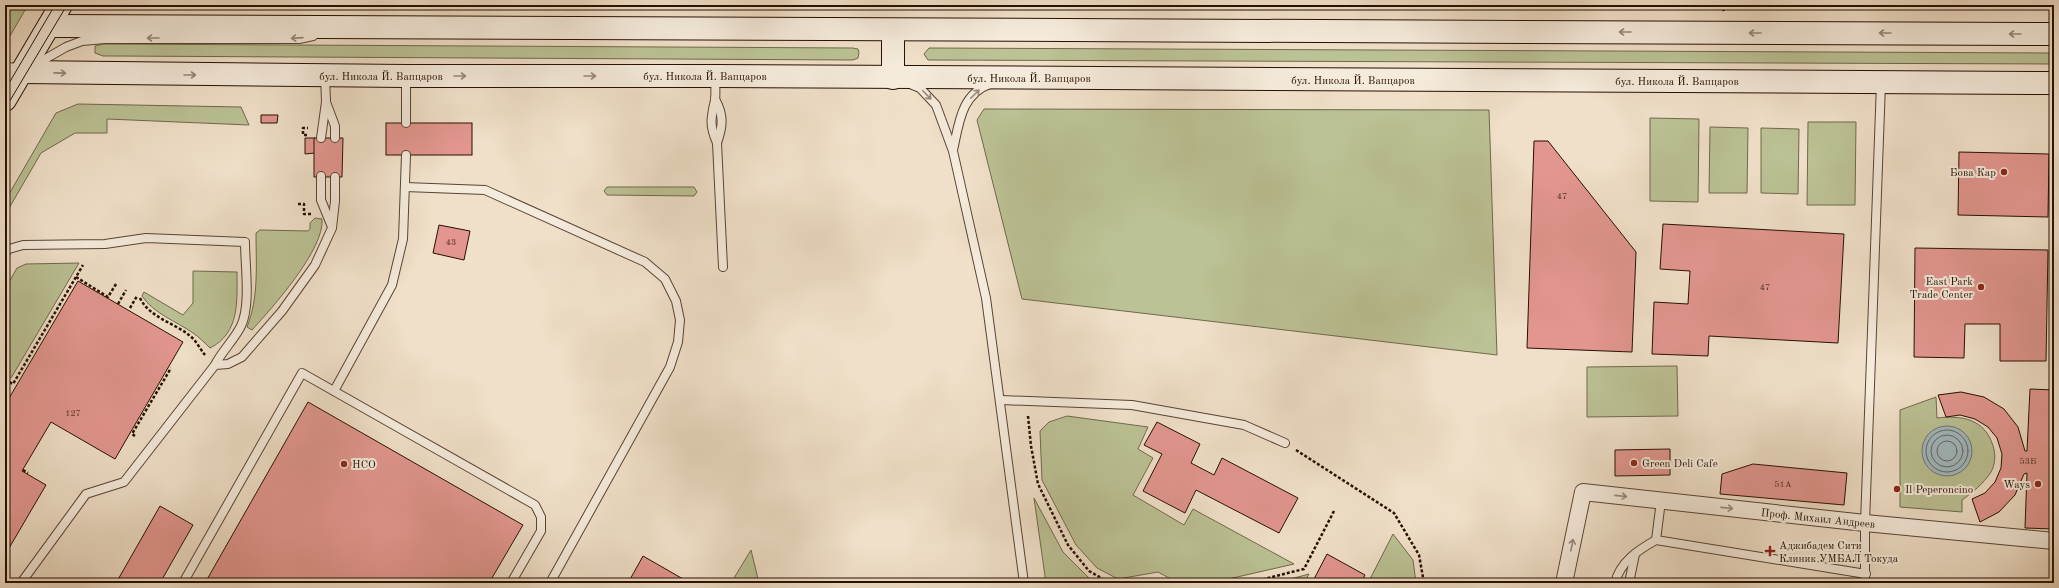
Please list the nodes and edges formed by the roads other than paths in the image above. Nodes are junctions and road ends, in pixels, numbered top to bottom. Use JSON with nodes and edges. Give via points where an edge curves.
{"nodes":[{"id":1,"x":61,"y":5,"type":"edge"},
{"id":2,"x":49,"y":26,"type":"junction"},
{"id":3,"x":348,"y":28,"type":"junction"},
{"id":4,"x":893,"y":30,"type":"junction"},
{"id":5,"x":2054,"y":34,"type":"edge"},
{"id":6,"x":13,"y":72,"type":"edge"},
{"id":7,"x":325,"y":75,"type":"junction"},
{"id":8,"x":406,"y":76,"type":"junction"},
{"id":9,"x":715,"y":76,"type":"junction"},
{"id":10,"x":893,"y":78,"type":"junction"},
{"id":11,"x":1008,"y":78,"type":"junction"},
{"id":12,"x":1881,"y":82,"type":"junction"},
{"id":13,"x":2054,"y":83,"type":"edge"},
{"id":14,"x":5,"y":100,"type":"edge"},
{"id":15,"x":326,"y":102,"type":"junction"},
{"id":16,"x":406,"y":123,"type":"dead end"},
{"id":17,"x":321,"y":138,"type":"dead end"},
{"id":18,"x":335,"y":138,"type":"dead end"},
{"id":19,"x":953,"y":151,"type":"junction"},
{"id":20,"x":406,"y":155,"type":"dead end"},
{"id":21,"x":321,"y":176,"type":"dead end"},
{"id":22,"x":335,"y":177,"type":"dead end"},
{"id":23,"x":405,"y":187,"type":"junction"},
{"id":24,"x":332,"y":228,"type":"junction"},
{"id":25,"x":5,"y":252,"type":"edge"},
{"id":26,"x":723,"y":267,"type":"dead end"},
{"id":27,"x":215,"y":365,"type":"junction"},
{"id":28,"x":334,"y":391,"type":"junction"},
{"id":29,"x":1001,"y":400,"type":"junction"},
{"id":30,"x":1285,"y":443,"type":"road end"},
{"id":31,"x":1661,"y":501,"type":"junction"},
{"id":32,"x":1865,"y":523,"type":"junction"},
{"id":33,"x":1656,"y":540,"type":"junction"},
{"id":34,"x":2054,"y":541,"type":"edge"},
{"id":35,"x":1635,"y":551,"type":"junction"},
{"id":36,"x":1866,"y":574,"type":"junction"},
{"id":37,"x":21,"y":583,"type":"edge"},
{"id":38,"x":183,"y":583,"type":"edge"},
{"id":39,"x":510,"y":583,"type":"edge"},
{"id":40,"x":550,"y":583,"type":"edge"},
{"id":41,"x":1024,"y":583,"type":"edge"},
{"id":42,"x":1564,"y":583,"type":"edge"},
{"id":43,"x":1615,"y":583,"type":"edge"},
{"id":44,"x":1629,"y":583,"type":"edge"},
{"id":45,"x":1865,"y":583,"type":"edge"}],
"edges":[{"from":1,"to":2,"type":"main road"},
{"from":2,"to":3,"type":"main road"},
{"from":2,"to":6,"type":"main road"},
{"from":3,"to":4,"type":"main road"},
{"from":3,"to":6,"type":"lane","one_way":true,"via":[[299,39],[128,38],[82,41]]},
{"from":5,"to":4,"type":"main road","one_way":true},
{"from":4,"to":10,"type":"main road"},
{"from":6,"to":7,"type":"main road","name":"бул. Никола Й. Вапцаров","one_way":true},
{"from":6,"to":14,"type":"main road"},
{"from":7,"to":8,"type":"main road","name":"бул. Никола Й. Вапцаров"},
{"from":7,"to":15,"type":"lane"},
{"from":8,"to":9,"type":"main road","name":"бул. Никола Й. Вапцаров","one_way":true},
{"from":8,"to":16,"type":"lane"},
{"from":9,"to":10,"type":"main road","name":"бул. Никола Й. Вапцаров"},
{"from":9,"to":26,"type":"lane","via":[[715,99],[722,111],[717,143]]},
{"from":10,"to":11,"type":"main road","name":"бул. Никола Й. Вапцаров"},
{"from":10,"to":19,"type":"lane","one_way":true,"via":[[920,88],[936,105]]},
{"from":11,"to":12,"type":"main road","name":"бул. Никола Й. Вапцаров"},
{"from":19,"to":11,"type":"lane","one_way":true,"via":[[965,104],[982,87]]},
{"from":12,"to":13,"type":"main road","name":"бул. Никола Й. Вапцаров"},
{"from":12,"to":32,"type":"lane"},
{"from":15,"to":17,"type":"lane"},
{"from":15,"to":18,"type":"lane","via":[[335,126]]},
{"from":19,"to":29,"type":"lane","via":[[986,298]]},
{"from":20,"to":23,"type":"lane"},
{"from":21,"to":24,"type":"lane","via":[[321,200]]},
{"from":22,"to":24,"type":"lane","via":[[336,201]]},
{"from":23,"to":28,"type":"lane","via":[[403,239],[392,286]]},
{"from":23,"to":40,"type":"lane","via":[[485,190],[645,262],[665,278],[676,301],[680,320],[678,342],[670,367]]},
{"from":24,"to":27,"type":"lane","via":[[315,265],[242,357],[228,364]]},
{"from":25,"to":27,"type":"lane","via":[[23,245],[105,244],[146,238],[245,242],[245,312],[240,327]]},
{"from":27,"to":37,"type":"lane","via":[[124,482],[86,494]]},
{"from":28,"to":38,"type":"lane","via":[[302,373]]},
{"from":28,"to":39,"type":"lane","via":[[535,505],[541,517],[541,531]]},
{"from":29,"to":30,"type":"lane","via":[[1132,406],[1244,425]]},
{"from":29,"to":41,"type":"lane"},
{"from":31,"to":32,"type":"street","name":"Проф. Михаил Андреев","one_way":true},
{"from":31,"to":33,"type":"lane"},
{"from":42,"to":31,"type":"street","name":"Проф. Михаил Андреев","one_way":true,"via":[[1583,492]]},
{"from":32,"to":34,"type":"street","name":"Проф. Михаил Андреев"},
{"from":32,"to":36,"type":"lane"},
{"from":33,"to":35,"type":"lane"},
{"from":33,"to":36,"type":"lane"},
{"from":35,"to":43,"type":"lane","via":[[1617,574]]},
{"from":35,"to":44,"type":"lane"},
{"from":36,"to":45,"type":"lane"}]}
